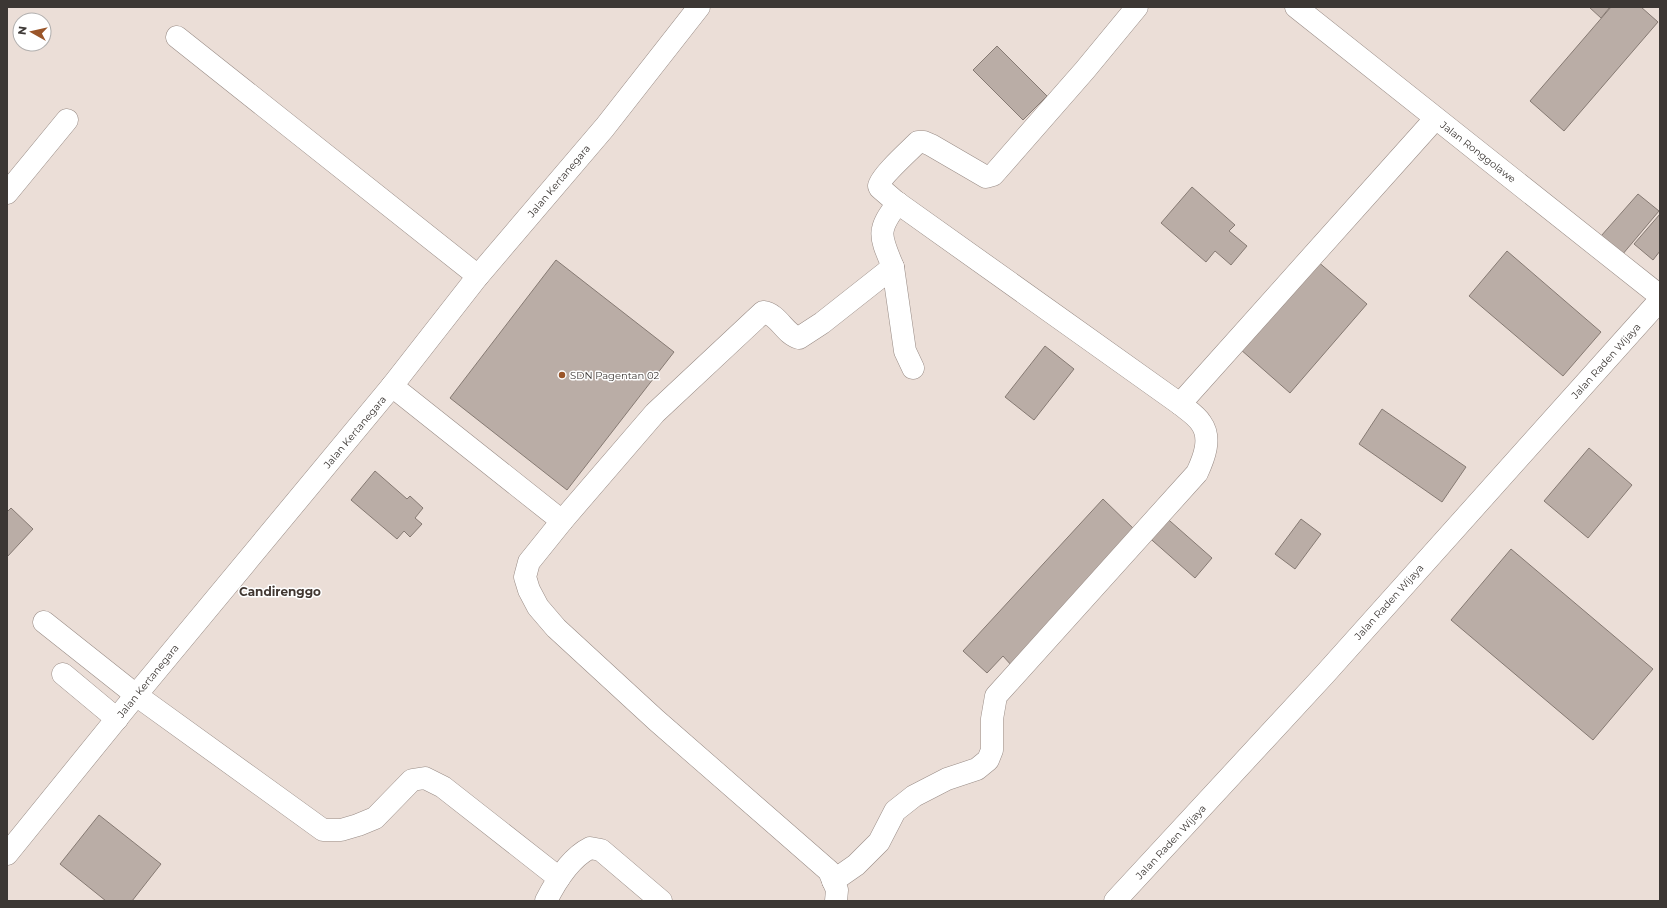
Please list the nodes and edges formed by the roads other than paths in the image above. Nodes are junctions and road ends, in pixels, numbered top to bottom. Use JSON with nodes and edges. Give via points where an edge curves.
{"nodes":[{"id":1,"x":699,"y":7,"type":"edge"},
{"id":2,"x":1137,"y":7,"type":"edge"},
{"id":3,"x":1296,"y":7,"type":"edge"},
{"id":4,"x":177,"y":37,"type":"dead end"},
{"id":5,"x":1435,"y":119,"type":"junction"},
{"id":6,"x":67,"y":120,"type":"dead end"},
{"id":7,"x":7,"y":193,"type":"edge"},
{"id":8,"x":898,"y":203,"type":"junction"},
{"id":9,"x":893,"y":267,"type":"junction"},
{"id":10,"x":478,"y":276,"type":"junction"},
{"id":11,"x":1660,"y":296,"type":"edge"},
{"id":12,"x":1660,"y":300,"type":"edge"},
{"id":13,"x":913,"y":368,"type":"dead end"},
{"id":14,"x":392,"y":386,"type":"junction"},
{"id":15,"x":1180,"y":404,"type":"junction"},
{"id":16,"x":562,"y":521,"type":"junction"},
{"id":17,"x":44,"y":622,"type":"dead end"},
{"id":18,"x":63,"y":674,"type":"dead end"},
{"id":19,"x":136,"y":695,"type":"junction"},
{"id":20,"x":117,"y":719,"type":"junction"},
{"id":21,"x":7,"y":854,"type":"edge"},
{"id":22,"x":559,"y":878,"type":"junction"},
{"id":23,"x":835,"y":891,"type":"edge"},
{"id":24,"x":546,"y":901,"type":"edge"},
{"id":25,"x":661,"y":901,"type":"edge"},
{"id":26,"x":1115,"y":901,"type":"edge"}],
"edges":[{"from":1,"to":10,"type":"street","name":"Jalan Kertanegara","via":[[605,127]]},
{"from":2,"to":8,"type":"street","via":[[993,175],[986,177],[924,142],[918,142],[879,182],[880,188]]},
{"from":3,"to":5,"type":"street","name":"Jalan Ronggolawe"},
{"from":4,"to":10,"type":"street"},
{"from":5,"to":11,"type":"street","name":"Jalan Ronggolawe"},
{"from":5,"to":15,"type":"street"},
{"from":6,"to":7,"type":"street"},
{"from":8,"to":9,"type":"street","via":[[883,226],[882,234],[882,243]]},
{"from":8,"to":15,"type":"street"},
{"from":9,"to":13,"type":"street","via":[[905,351]]},
{"from":9,"to":16,"type":"street","via":[[799,338],[770,313],[763,312],[655,413]]},
{"from":10,"to":14,"type":"street","name":"Jalan Kertanegara"},
{"from":12,"to":26,"type":"street","name":"Jalan Raden Wijaya","via":[[1325,674]]},
{"from":14,"to":16,"type":"street"},
{"from":14,"to":19,"type":"street","name":"Jalan Kertanegara"},
{"from":15,"to":23,"type":"street","via":[[1201,423],[1206,438],[1206,455],[1197,473],[996,696],[992,719],[992,750],[988,760],[977,769],[914,796],[895,811],[879,842]]},
{"from":16,"to":23,"type":"street","via":[[529,562],[525,577],[538,607],[556,628],[656,720],[829,871]]},
{"from":17,"to":19,"type":"street"},
{"from":18,"to":20,"type":"street"},
{"from":19,"to":20,"type":"street","name":"Jalan Kertanegara"},
{"from":19,"to":22,"type":"street","via":[[323,830],[342,830],[375,818],[412,780],[425,778],[443,787]]},
{"from":20,"to":21,"type":"street","name":"Jalan Kertanegara"},
{"from":22,"to":24,"type":"street"},
{"from":22,"to":25,"type":"street","via":[[581,853],[590,848],[601,850]]}]}
